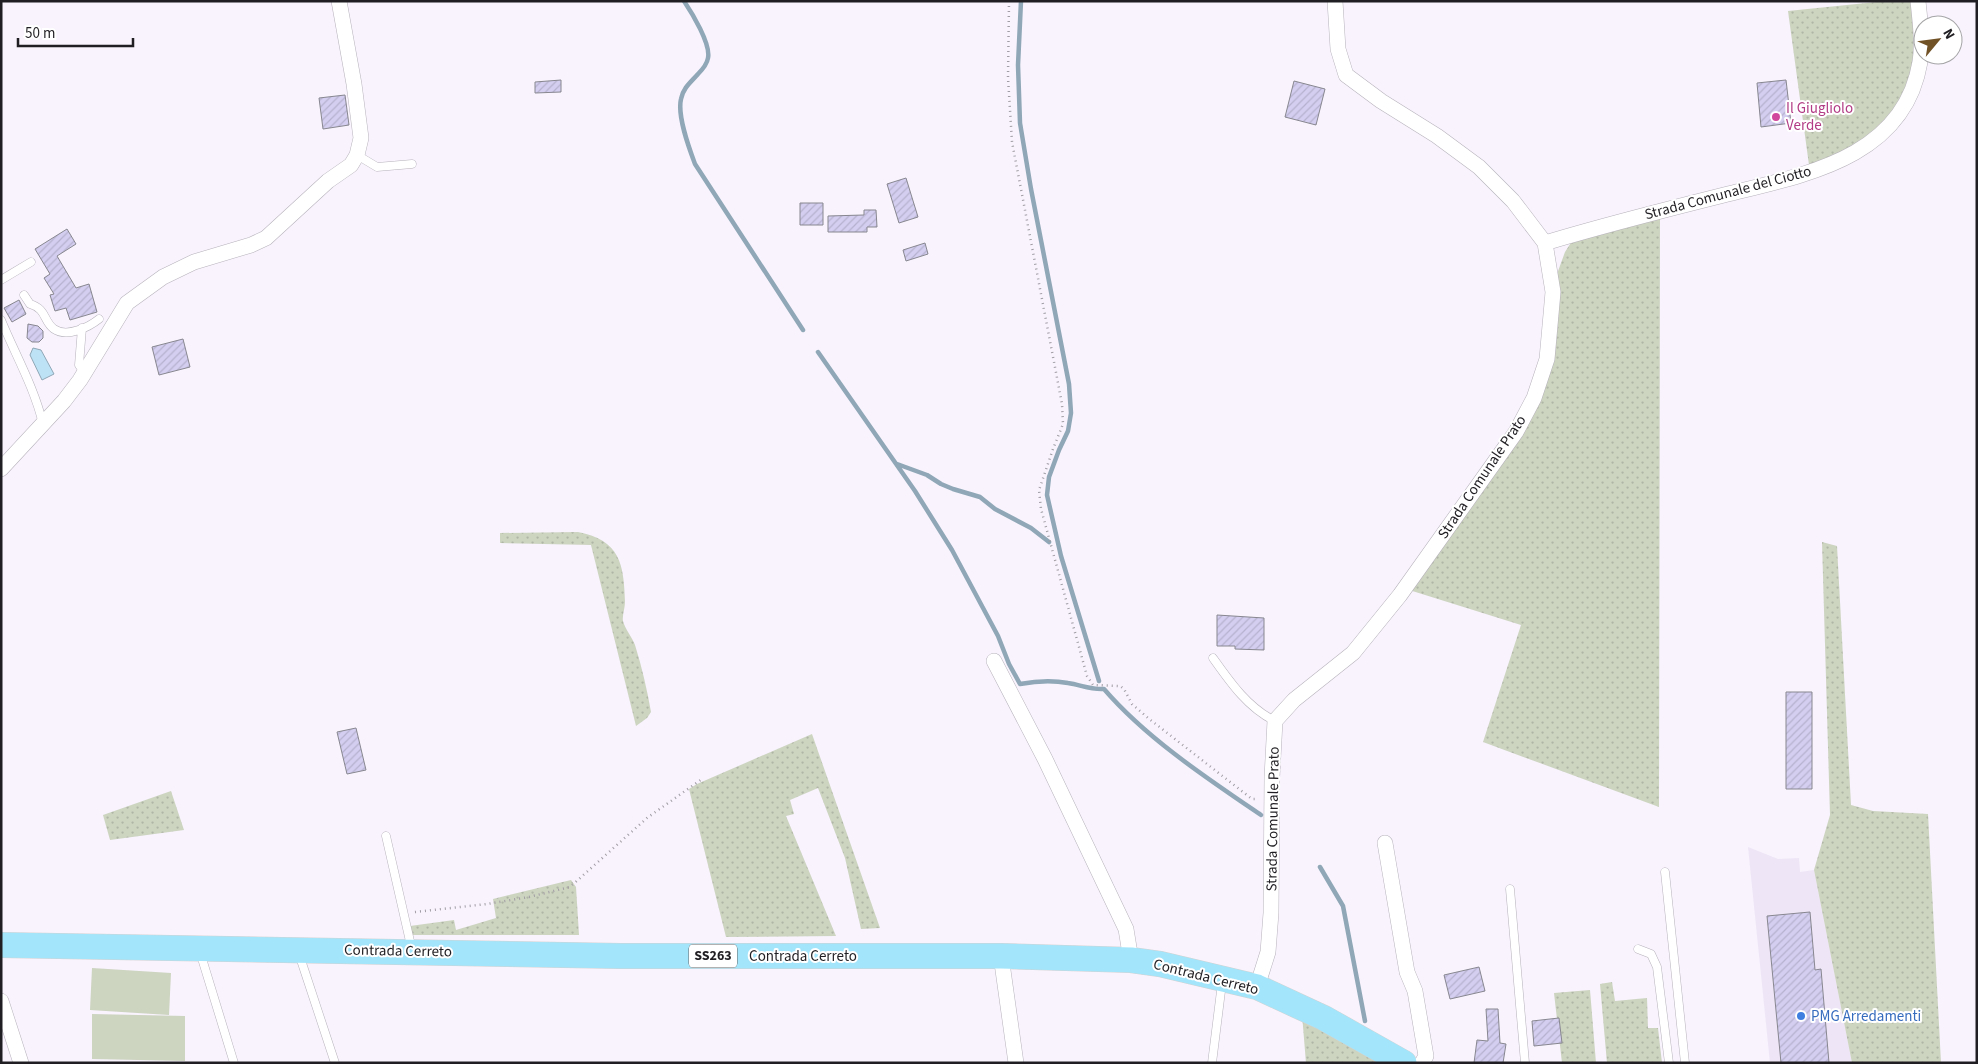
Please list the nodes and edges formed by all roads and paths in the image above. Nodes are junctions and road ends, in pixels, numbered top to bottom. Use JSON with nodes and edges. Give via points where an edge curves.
{"nodes":[{"id":1,"x":339,"y":1,"type":"edge"},
{"id":2,"x":1009,"y":1,"type":"edge"},
{"id":3,"x":1335,"y":1,"type":"edge"},
{"id":4,"x":1918,"y":1,"type":"edge"},
{"id":5,"x":357,"y":155,"type":"junction"},
{"id":6,"x":412,"y":164,"type":"dead end"},
{"id":7,"x":1545,"y":243,"type":"junction"},
{"id":8,"x":31,"y":262,"type":"dead end"},
{"id":9,"x":1,"y":280,"type":"edge"},
{"id":10,"x":24,"y":295,"type":"dead end"},
{"id":11,"x":99,"y":319,"type":"dead end"},
{"id":12,"x":1,"y":320,"type":"edge"},
{"id":13,"x":82,"y":328,"type":"junction"},
{"id":14,"x":84,"y":373,"type":"junction"},
{"id":15,"x":43,"y":424,"type":"junction"},
{"id":16,"x":4,"y":463,"type":"edge"},
{"id":17,"x":1213,"y":658,"type":"dead end"},
{"id":18,"x":994,"y":661,"type":"dead end"},
{"id":19,"x":1275,"y":721,"type":"junction"},
{"id":20,"x":702,"y":779,"type":"dead end"},
{"id":21,"x":1272,"y":801,"type":"junction"},
{"id":22,"x":386,"y":836,"type":"dead end"},
{"id":23,"x":1385,"y":843,"type":"dead end"},
{"id":24,"x":1666,"y":872,"type":"dead end"},
{"id":25,"x":1510,"y":889,"type":"dead end"},
{"id":26,"x":404,"y":914,"type":"junction"},
{"id":27,"x":1,"y":945,"type":"edge"},
{"id":28,"x":199,"y":947,"type":"junction"},
{"id":29,"x":297,"y":949,"type":"junction"},
{"id":30,"x":1638,"y":949,"type":"dead end"},
{"id":31,"x":413,"y":952,"type":"junction"},
{"id":32,"x":1001,"y":956,"type":"junction"},
{"id":33,"x":1131,"y":960,"type":"junction"},
{"id":34,"x":1222,"y":979,"type":"junction"},
{"id":35,"x":1257,"y":987,"type":"junction"},
{"id":36,"x":1,"y":1001,"type":"edge"},
{"id":37,"x":21,"y":1063,"type":"edge"},
{"id":38,"x":234,"y":1063,"type":"edge"},
{"id":39,"x":335,"y":1063,"type":"edge"},
{"id":40,"x":1016,"y":1063,"type":"edge"},
{"id":41,"x":1212,"y":1063,"type":"edge"},
{"id":42,"x":1404,"y":1063,"type":"edge"},
{"id":43,"x":1422,"y":1063,"type":"edge"},
{"id":44,"x":1525,"y":1063,"type":"edge"},
{"id":45,"x":1669,"y":1063,"type":"edge"},
{"id":46,"x":1685,"y":1063,"type":"edge"}],
"edges":[{"from":1,"to":5,"type":"street","via":[[361,138]]},
{"from":2,"to":21,"type":"path","via":[[1008,78],[1012,142],[1064,424],[1039,490],[1040,500],[1087,676],[1094,685],[1120,686],[1137,709],[1252,799]]},
{"from":3,"to":7,"type":"street","name":"Strada Comunale Prato","via":[[1338,49],[1346,75],[1479,167],[1513,200]]},
{"from":4,"to":7,"type":"street","name":"Strada Comunale del Ciotto","via":[[1920,61],[1908,99],[1895,119],[1861,150],[1835,163],[1773,184],[1608,224]]},
{"from":5,"to":6,"type":"lane","via":[[377,168]]},
{"from":5,"to":14,"type":"street","via":[[351,165],[328,181],[266,238],[178,269],[127,304]]},
{"from":7,"to":19,"type":"street","name":"Strada Comunale Prato","via":[[1553,292],[1547,359],[1534,398],[1516,432],[1400,595],[1353,653],[1294,700]]},
{"from":8,"to":9,"type":"lane"},
{"from":10,"to":13,"type":"lane","via":[[30,304],[39,307],[53,328],[61,331]]},
{"from":11,"to":13,"type":"lane"},
{"from":12,"to":15,"type":"lane","via":[[35,394]]},
{"from":13,"to":14,"type":"lane","via":[[79,366]]},
{"from":14,"to":15,"type":"street"},
{"from":15,"to":16,"type":"street"},
{"from":17,"to":19,"type":"lane","via":[[1235,689],[1263,715]]},
{"from":18,"to":33,"type":"street","via":[[1126,929]]},
{"from":19,"to":21,"type":"street","name":"Strada Comunale Prato"},
{"from":20,"to":26,"type":"path","via":[[647,818],[570,887],[504,901]]},
{"from":21,"to":35,"type":"street","name":"Strada Comunale Prato","via":[[1268,952]]},
{"from":22,"to":26,"type":"lane"},
{"from":23,"to":43,"type":"street","via":[[1407,972],[1415,991],[1426,1056]]},
{"from":24,"to":46,"type":"lane"},
{"from":25,"to":44,"type":"lane"},
{"from":26,"to":31,"type":"lane"},
{"from":27,"to":28,"type":"main road","name":"Contrada Cerreto","number":"SS263"},
{"from":28,"to":29,"type":"main road","name":"Contrada Cerreto","number":"SS263"},
{"from":28,"to":38,"type":"lane"},
{"from":29,"to":31,"type":"main road","name":"Contrada Cerreto","number":"SS263"},
{"from":29,"to":39,"type":"lane"},
{"from":30,"to":45,"type":"lane","via":[[1651,954],[1657,968]]},
{"from":31,"to":32,"type":"main road","name":"Contrada Cerreto","number":"SS263","via":[[631,956]]},
{"from":32,"to":33,"type":"main road","name":"Contrada Cerreto","number":"SS263"},
{"from":32,"to":40,"type":"street"},
{"from":33,"to":34,"type":"main road","name":"Contrada Cerreto","number":"SS263"},
{"from":34,"to":35,"type":"main road","name":"Contrada Cerreto","number":"SS263"},
{"from":34,"to":41,"type":"lane"},
{"from":35,"to":42,"type":"main road","name":"Contrada Cerreto","number":"SS263","via":[[1324,1018]]},
{"from":36,"to":37,"type":"street"}]}
